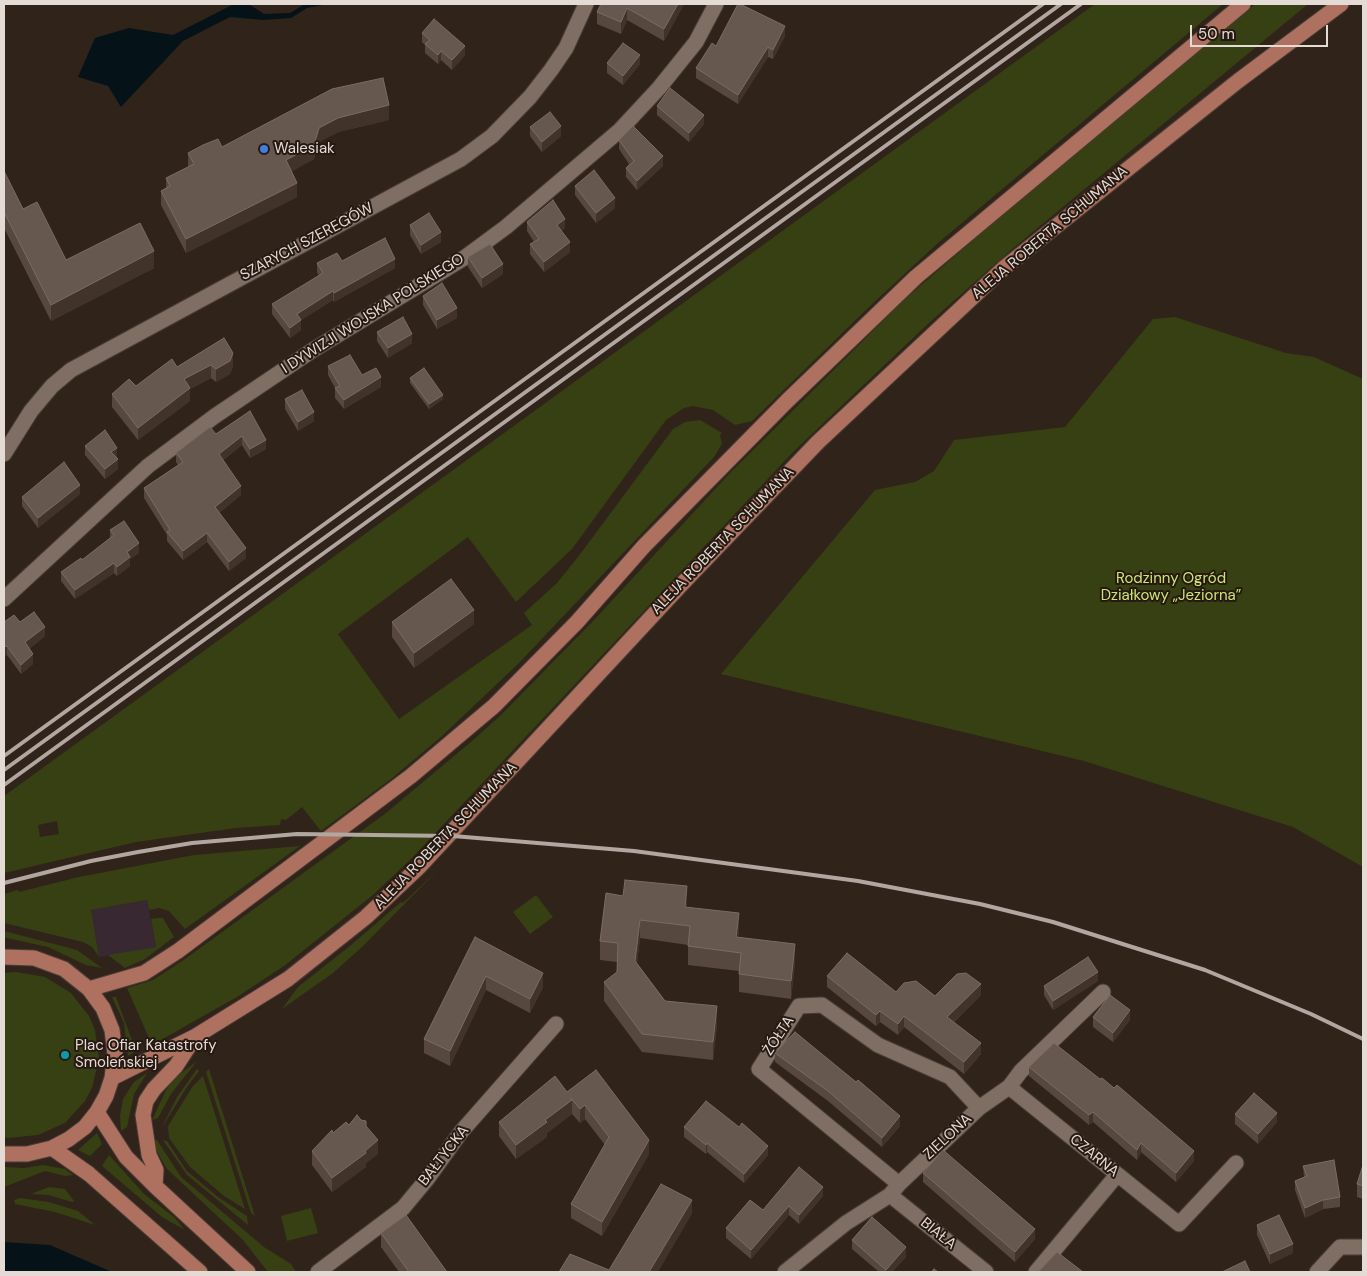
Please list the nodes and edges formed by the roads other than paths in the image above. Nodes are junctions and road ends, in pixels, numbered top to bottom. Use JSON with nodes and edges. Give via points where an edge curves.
{"nodes":[{"id":1,"x":586,"y":4,"type":"edge"},
{"id":2,"x":716,"y":4,"type":"edge"},
{"id":3,"x":1243,"y":4,"type":"edge"},
{"id":4,"x":1341,"y":4,"type":"edge"},
{"id":5,"x":4,"y":454,"type":"edge"},
{"id":6,"x":4,"y":599,"type":"edge"},
{"id":7,"x":4,"y":957,"type":"edge"},
{"id":8,"x":89,"y":989,"type":"junction"},
{"id":9,"x":1103,"y":992,"type":"dead end"},
{"id":10,"x":556,"y":1024,"type":"dead end"},
{"id":11,"x":196,"y":1036,"type":"junction"},
{"id":12,"x":112,"y":1078,"type":"junction"},
{"id":13,"x":1009,"y":1087,"type":"junction"},
{"id":14,"x":979,"y":1108,"type":"junction"},
{"id":15,"x":98,"y":1112,"type":"junction"},
{"id":16,"x":52,"y":1148,"type":"junction"},
{"id":17,"x":4,"y":1154,"type":"edge"},
{"id":18,"x":1236,"y":1163,"type":"dead end"},
{"id":19,"x":1117,"y":1175,"type":"junction"},
{"id":20,"x":155,"y":1186,"type":"junction"},
{"id":21,"x":894,"y":1189,"type":"junction"},
{"id":22,"x":1363,"y":1247,"type":"edge"},
{"id":23,"x":200,"y":1272,"type":"edge"},
{"id":24,"x":248,"y":1272,"type":"edge"},
{"id":25,"x":318,"y":1272,"type":"edge"},
{"id":26,"x":785,"y":1272,"type":"edge"},
{"id":27,"x":986,"y":1272,"type":"edge"},
{"id":28,"x":1036,"y":1272,"type":"edge"},
{"id":29,"x":1317,"y":1272,"type":"edge"}],
"edges":[{"from":1,"to":5,"type":"street","name":"SZARYCH SZEREGÓW","via":[[566,48],[551,70],[492,136],[461,158],[71,370],[31,411]]},
{"from":2,"to":6,"type":"street","name":"I DYWIZJI WOJSKA POLSKIEGO","via":[[696,42],[619,131],[513,221],[464,258],[313,350],[215,416],[148,466]]},
{"from":3,"to":8,"type":"main road","via":[[916,277],[787,401],[644,546],[577,622],[494,706],[411,776],[178,951],[144,973]]},
{"from":4,"to":11,"type":"main road","name":"ALEJA ROBERTA SCHUMANA","via":[[1238,81],[1005,267],[818,442],[393,893],[288,980]]},
{"from":7,"to":8,"type":"main road","via":[[34,958],[64,969]]},
{"from":8,"to":12,"type":"main road","via":[[103,1008],[112,1030],[115,1054]]},
{"from":9,"to":13,"type":"street","name":"ZIELONA","via":[[1021,1071]]},
{"from":10,"to":25,"type":"street","name":"BAŁTYCKA","via":[[461,1132],[403,1208]]},
{"from":11,"to":12,"type":"main road","name":"ALEJA ROBERTA SCHUMANA"},
{"from":11,"to":20,"type":"main road","via":[[146,1101],[143,1115],[149,1156],[156,1170]]},
{"from":12,"to":15,"type":"main road"},
{"from":13,"to":14,"type":"street","name":"ZIELONA"},
{"from":13,"to":19,"type":"street","name":"CZARNA"},
{"from":14,"to":21,"type":"street","name":"ZIELONA"},
{"from":14,"to":21,"type":"street","name":"ŻÓŁTA","via":[[950,1077],[878,1045],[822,1005],[799,1006],[759,1069]]},
{"from":15,"to":16,"type":"main road","via":[[70,1139]]},
{"from":15,"to":20,"type":"main road","via":[[126,1157]]},
{"from":16,"to":17,"type":"main road","via":[[27,1154]]},
{"from":16,"to":23,"type":"main road","via":[[89,1174]]},
{"from":18,"to":19,"type":"street","name":"CZARNA","via":[[1179,1224]]},
{"from":19,"to":28,"type":"street"},
{"from":20,"to":24,"type":"main road"},
{"from":21,"to":26,"type":"street","name":"ZIELONA"},
{"from":21,"to":27,"type":"street","name":"BIAŁA"},
{"from":22,"to":29,"type":"street","via":[[1340,1247]]}]}
